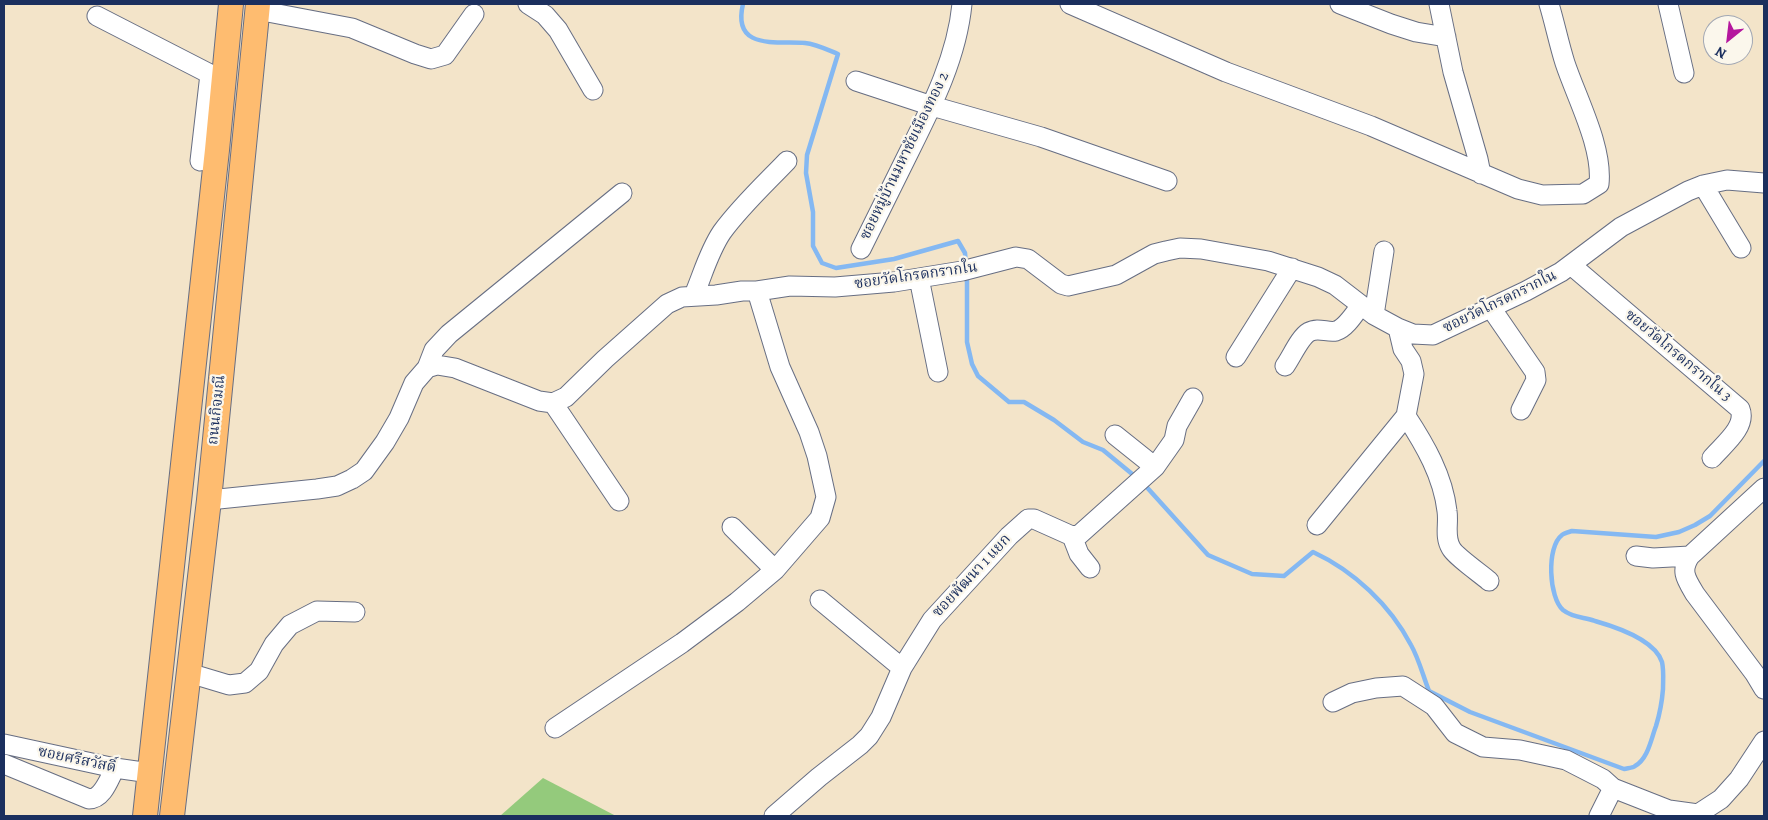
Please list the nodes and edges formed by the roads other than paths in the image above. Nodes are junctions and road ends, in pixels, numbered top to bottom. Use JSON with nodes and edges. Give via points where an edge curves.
{"nodes":[{"id":1,"x":231,"y":4,"type":"edge"},
{"id":2,"x":528,"y":4,"type":"edge"},
{"id":3,"x":962,"y":4,"type":"edge"},
{"id":4,"x":1070,"y":4,"type":"edge"},
{"id":5,"x":1340,"y":4,"type":"edge"},
{"id":6,"x":1439,"y":4,"type":"edge"},
{"id":7,"x":1549,"y":4,"type":"edge"},
{"id":8,"x":1668,"y":4,"type":"edge"},
{"id":9,"x":257,"y":7,"type":"edge"},
{"id":10,"x":1098,"y":9,"type":"edge"},
{"id":11,"x":474,"y":14,"type":"dead end"},
{"id":12,"x":97,"y":16,"type":"dead end"},
{"id":13,"x":1446,"y":37,"type":"junction"},
{"id":14,"x":1684,"y":73,"type":"dead end"},
{"id":15,"x":217,"y":75,"type":"junction"},
{"id":16,"x":856,"y":81,"type":"dead end"},
{"id":17,"x":593,"y":90,"type":"dead end"},
{"id":18,"x":932,"y":106,"type":"junction"},
{"id":19,"x":200,"y":161,"type":"dead end"},
{"id":20,"x":787,"y":161,"type":"dead end"},
{"id":21,"x":1481,"y":174,"type":"junction"},
{"id":22,"x":1167,"y":181,"type":"dead end"},
{"id":23,"x":1714,"y":182,"type":"junction"},
{"id":24,"x":1764,"y":183,"type":"edge"},
{"id":25,"x":622,"y":193,"type":"dead end"},
{"id":26,"x":1741,"y":248,"type":"dead end"},
{"id":27,"x":861,"y":249,"type":"dead end"},
{"id":28,"x":1384,"y":252,"type":"dead end"},
{"id":29,"x":1571,"y":265,"type":"junction"},
{"id":30,"x":1292,"y":268,"type":"junction"},
{"id":31,"x":920,"y":278,"type":"junction"},
{"id":32,"x":757,"y":291,"type":"junction"},
{"id":33,"x":694,"y":295,"type":"junction"},
{"id":34,"x":1491,"y":308,"type":"junction"},
{"id":35,"x":1367,"y":310,"type":"junction"},
{"id":36,"x":1398,"y":328,"type":"junction"},
{"id":37,"x":1236,"y":357,"type":"dead end"},
{"id":38,"x":1286,"y":366,"type":"dead end"},
{"id":39,"x":427,"y":368,"type":"junction"},
{"id":40,"x":938,"y":372,"type":"dead end"},
{"id":41,"x":1193,"y":398,"type":"dead end"},
{"id":42,"x":553,"y":403,"type":"junction"},
{"id":43,"x":1521,"y":410,"type":"dead end"},
{"id":44,"x":1406,"y":416,"type":"junction"},
{"id":45,"x":1115,"y":435,"type":"dead end"},
{"id":46,"x":1712,"y":458,"type":"dead end"},
{"id":47,"x":1155,"y":467,"type":"junction"},
{"id":48,"x":1764,"y":488,"type":"edge"},
{"id":49,"x":180,"y":497,"type":"junction"},
{"id":50,"x":209,"y":500,"type":"junction"},
{"id":51,"x":619,"y":501,"type":"dead end"},
{"id":52,"x":1317,"y":525,"type":"dead end"},
{"id":53,"x":732,"y":527,"type":"dead end"},
{"id":54,"x":1072,"y":536,"type":"junction"},
{"id":55,"x":1636,"y":556,"type":"dead end"},
{"id":56,"x":1690,"y":556,"type":"junction"},
{"id":57,"x":1090,"y":568,"type":"dead end"},
{"id":58,"x":775,"y":570,"type":"junction"},
{"id":59,"x":1489,"y":580,"type":"dead end"},
{"id":60,"x":820,"y":600,"type":"dead end"},
{"id":61,"x":355,"y":612,"type":"dead end"},
{"id":62,"x":902,"y":668,"type":"junction"},
{"id":63,"x":188,"y":673,"type":"junction"},
{"id":64,"x":1764,"y":689,"type":"edge"},
{"id":65,"x":1333,"y":702,"type":"dead end"},
{"id":66,"x":555,"y":728,"type":"dead end"},
{"id":67,"x":1764,"y":741,"type":"edge"},
{"id":68,"x":4,"y":744,"type":"edge"},
{"id":69,"x":4,"y":764,"type":"edge"},
{"id":70,"x":115,"y":768,"type":"junction"},
{"id":71,"x":150,"y":773,"type":"junction"},
{"id":72,"x":1613,"y":788,"type":"junction"},
{"id":73,"x":145,"y":816,"type":"edge"},
{"id":74,"x":172,"y":816,"type":"edge"},
{"id":75,"x":774,"y":816,"type":"edge"},
{"id":76,"x":1599,"y":816,"type":"edge"}],
"edges":[{"from":1,"to":15,"type":"main road","name":"ถนนกิจมณี"},
{"from":2,"to":17,"type":"street","via":[[545,15],[558,30]]},
{"from":3,"to":18,"type":"street","name":"ซอยหมู่บ้านมหาชัยเมืองทอง 2","via":[[949,64]]},
{"from":4,"to":10,"type":"street"},
{"from":5,"to":13,"type":"street","via":[[1390,24]]},
{"from":6,"to":13,"type":"street"},
{"from":7,"to":21,"type":"street","via":[[1565,62],[1594,142],[1599,184],[1583,194],[1542,195]]},
{"from":8,"to":14,"type":"street"},
{"from":9,"to":11,"type":"street","via":[[352,28],[431,59],[445,55]]},
{"from":9,"to":50,"type":"main road","name":"ถนนกิจมณี"},
{"from":10,"to":21,"type":"street","via":[[1226,72],[1371,126]]},
{"from":12,"to":15,"type":"street"},
{"from":13,"to":21,"type":"street"},
{"from":15,"to":19,"type":"street"},
{"from":15,"to":49,"type":"main road","name":"ถนนกิจมณี"},
{"from":16,"to":18,"type":"street"},
{"from":18,"to":22,"type":"street","via":[[1040,137]]},
{"from":18,"to":27,"type":"street","name":"ซอยหมู่บ้านมหาชัยเมืองทอง 2"},
{"from":20,"to":33,"type":"street","via":[[722,233]]},
{"from":23,"to":24,"type":"street","name":"ซอยวัดโกรดกรากใน"},
{"from":23,"to":26,"type":"street"},
{"from":23,"to":29,"type":"street","name":"ซอยวัดโกรดกรากใน","via":[[1688,191],[1621,227]]},
{"from":25,"to":39,"type":"street","via":[[449,334],[434,350]]},
{"from":28,"to":35,"type":"street"},
{"from":29,"to":34,"type":"street","name":"ซอยวัดโกรดกรากใน"},
{"from":29,"to":46,"type":"street","name":"ซอยวัดโกรดกรากใน 3","via":[[1740,409],[1740,425]]},
{"from":30,"to":31,"type":"street","name":"ซอยวัดโกรดกรากใน","via":[[1233,254],[1180,248],[1154,254],[1116,275],[1068,286],[1022,257]]},
{"from":30,"to":35,"type":"street","name":"ซอยวัดโกรดกรากใน","via":[[1335,286]]},
{"from":30,"to":37,"type":"street"},
{"from":31,"to":32,"type":"street","name":"ซอยวัดโกรดกรากใน","via":[[855,286],[790,286]]},
{"from":31,"to":40,"type":"street"},
{"from":32,"to":33,"type":"street","name":"ซอยวัดโกรดกรากใน"},
{"from":32,"to":58,"type":"street","via":[[780,367],[818,456],[826,497],[820,518]]},
{"from":33,"to":42,"type":"street","name":"ซอยวัดโกรดกรากใน","via":[[667,304],[566,397]]},
{"from":34,"to":36,"type":"street","name":"ซอยวัดโกรดกรากใน","via":[[1433,335],[1413,334]]},
{"from":34,"to":43,"type":"street","via":[[1535,372],[1536,380]]},
{"from":35,"to":36,"type":"street","name":"ซอยวัดโกรดกรากใน"},
{"from":35,"to":38,"type":"street","via":[[1336,331],[1311,330],[1301,338]]},
{"from":36,"to":44,"type":"street","via":[[1414,374]]},
{"from":39,"to":42,"type":"street","via":[[437,365],[455,368],[539,401]]},
{"from":39,"to":50,"type":"street","via":[[414,382],[385,442],[364,471],[352,479],[337,486],[317,489]]},
{"from":41,"to":47,"type":"street","via":[[1177,426],[1174,440]]},
{"from":42,"to":51,"type":"street"},
{"from":44,"to":52,"type":"street"},
{"from":44,"to":59,"type":"street","via":[[1429,451],[1442,488],[1448,511],[1447,534],[1451,550]]},
{"from":45,"to":47,"type":"street"},
{"from":47,"to":54,"type":"street","via":[[1079,535]]},
{"from":48,"to":56,"type":"street"},
{"from":49,"to":50,"type":"main road"},
{"from":49,"to":71,"type":"main road","name":"ถนนกิจมณี"},
{"from":50,"to":63,"type":"main road","name":"ถนนกิจมณี"},
{"from":53,"to":58,"type":"street"},
{"from":54,"to":57,"type":"street","via":[[1079,554]]},
{"from":54,"to":62,"type":"street","name":"ซอยพัฒนา 1 แยก","via":[[1034,519],[1024,522],[932,620]]},
{"from":55,"to":56,"type":"street"},
{"from":56,"to":64,"type":"street","via":[[1684,572],[1687,582]]},
{"from":58,"to":66,"type":"street","via":[[682,643]]},
{"from":60,"to":62,"type":"street"},
{"from":61,"to":63,"type":"street","via":[[317,611],[290,625],[258,671],[245,683],[229,685]]},
{"from":62,"to":75,"type":"street","name":"ซอยพัฒนา 1 แยก","via":[[881,717],[869,736]]},
{"from":63,"to":74,"type":"main road","name":"ถนนกิจมณี"},
{"from":65,"to":72,"type":"street","via":[[1352,693],[1403,686],[1434,706],[1455,733],[1462,737],[1483,747],[1520,750],[1566,760],[1603,778]]},
{"from":67,"to":72,"type":"street","via":[[1739,779],[1721,799],[1698,814],[1669,810]]},
{"from":68,"to":70,"type":"street","name":"ซอยศรีสวัสดิ์"},
{"from":69,"to":70,"type":"street","via":[[89,799],[99,796]]},
{"from":70,"to":71,"type":"street","name":"ซอยศรีสวัสดิ์"},
{"from":71,"to":73,"type":"main road","name":"ถนนกิจมณี"},
{"from":72,"to":76,"type":"street"}]}
